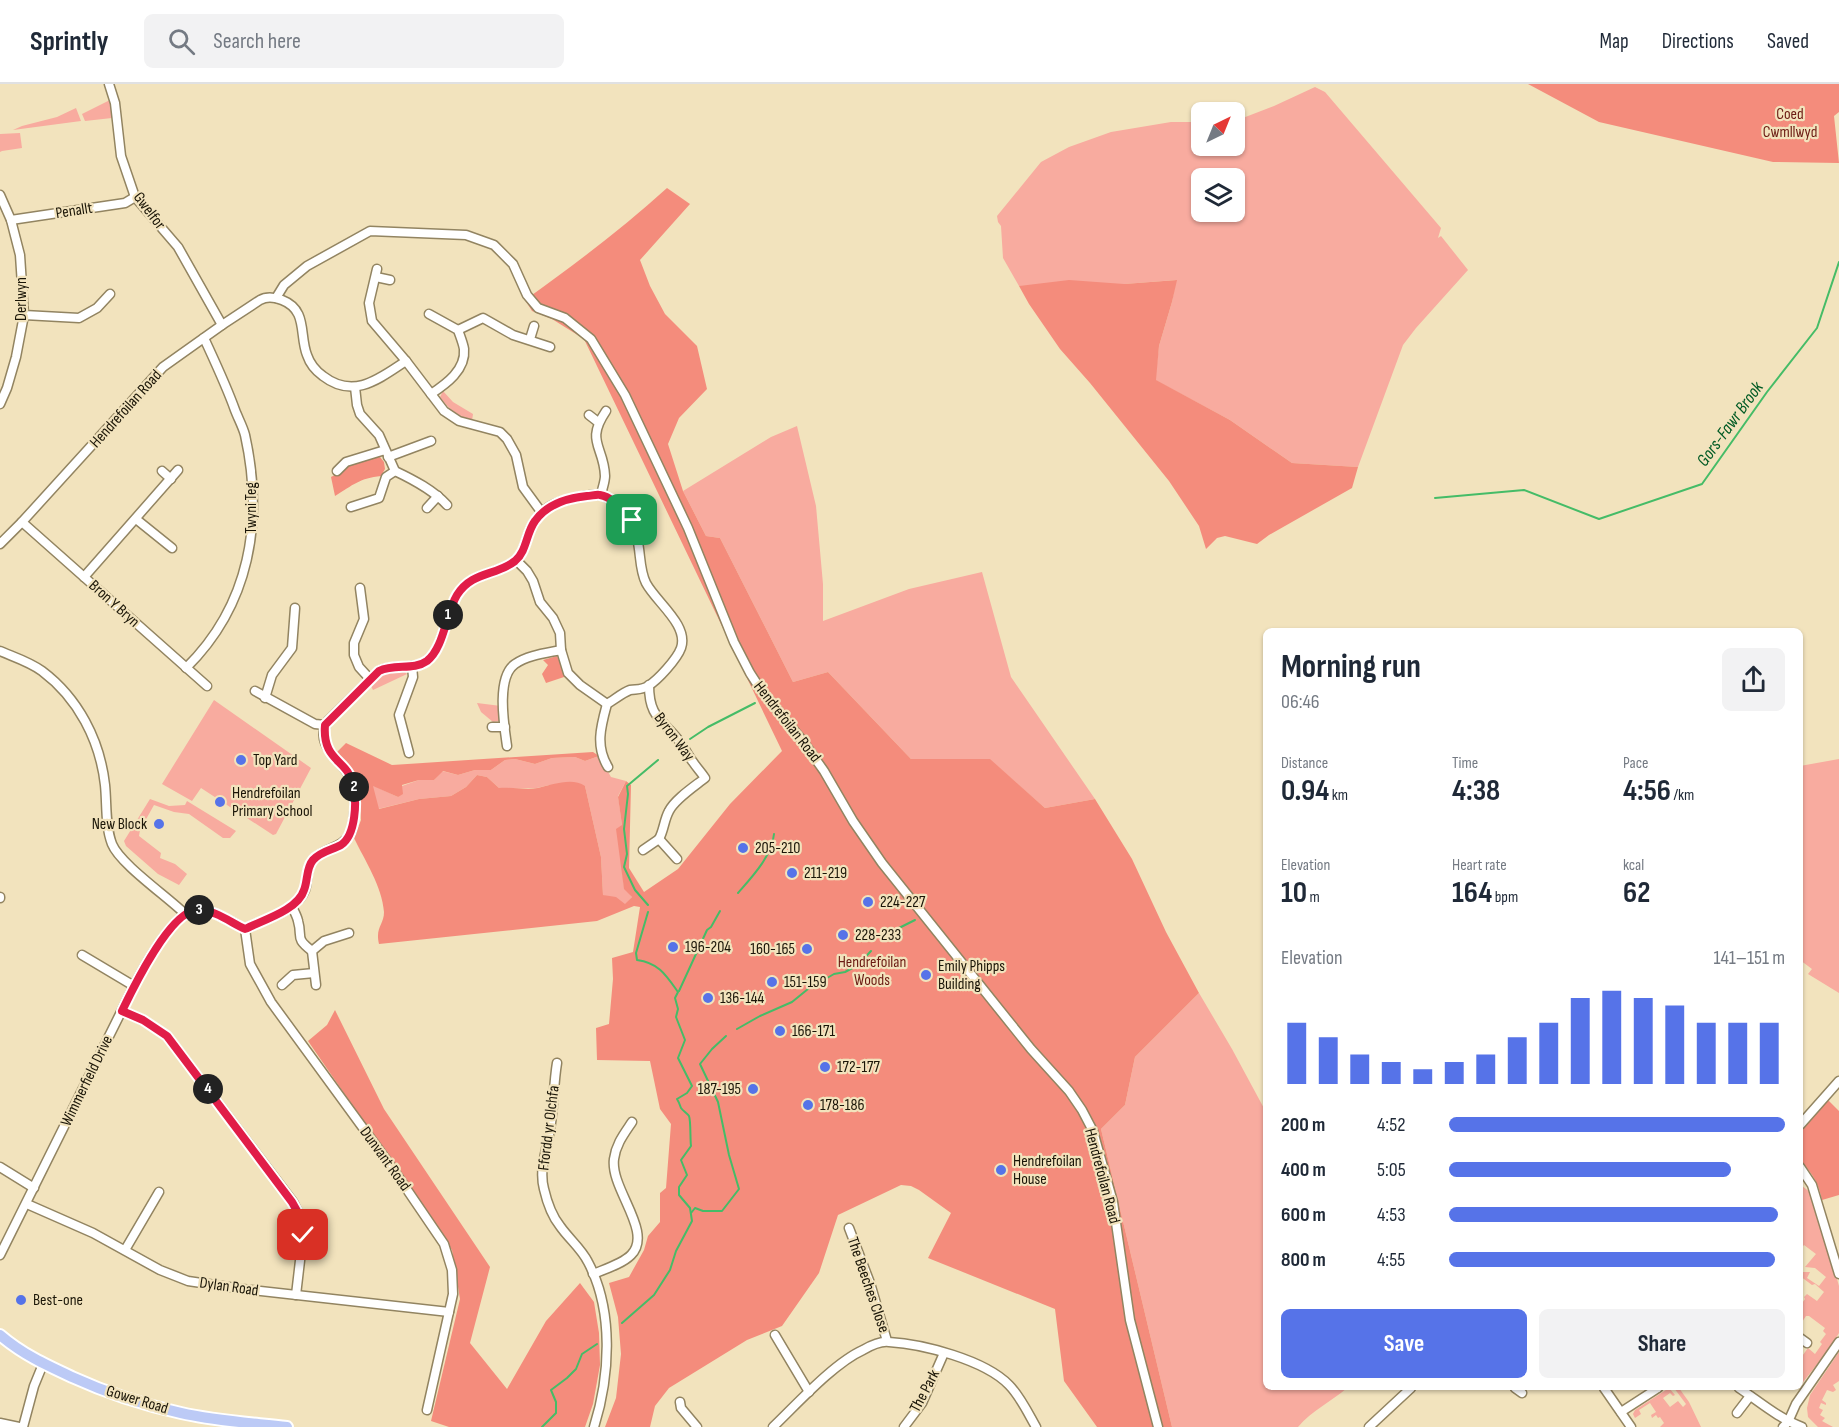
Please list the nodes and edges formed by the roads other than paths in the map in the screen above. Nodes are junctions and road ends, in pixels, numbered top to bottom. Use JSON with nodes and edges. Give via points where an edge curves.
{"nodes":[{"id":1,"x":109,"y":84,"type":"edge"},
{"id":2,"x":0,"y":195,"type":"edge"},
{"id":3,"x":135,"y":197,"type":"junction"},
{"id":4,"x":11,"y":220,"type":"junction"},
{"id":5,"x":390,"y":280,"type":"dead end"},
{"id":6,"x":110,"y":294,"type":"dead end"},
{"id":7,"x":273,"y":297,"type":"junction"},
{"id":8,"x":429,"y":314,"type":"dead end"},
{"id":9,"x":24,"y":315,"type":"junction"},
{"id":10,"x":222,"y":325,"type":"junction"},
{"id":11,"x":534,"y":326,"type":"dead end"},
{"id":12,"x":458,"y":330,"type":"junction"},
{"id":13,"x":204,"y":338,"type":"junction"},
{"id":14,"x":530,"y":339,"type":"junction"},
{"id":15,"x":550,"y":347,"type":"dead end"},
{"id":16,"x":406,"y":361,"type":"junction"},
{"id":17,"x":355,"y":387,"type":"junction"},
{"id":18,"x":431,"y":394,"type":"junction"},
{"id":19,"x":0,"y":404,"type":"edge"},
{"id":20,"x":606,"y":411,"type":"dead end"},
{"id":21,"x":589,"y":415,"type":"dead end"},
{"id":22,"x":598,"y":422,"type":"junction"},
{"id":23,"x":431,"y":441,"type":"dead end"},
{"id":24,"x":386,"y":454,"type":"junction"},
{"id":25,"x":178,"y":470,"type":"dead end"},
{"id":26,"x":162,"y":471,"type":"dead end"},
{"id":27,"x":337,"y":471,"type":"dead end"},
{"id":28,"x":394,"y":471,"type":"junction"},
{"id":29,"x":171,"y":479,"type":"junction"},
{"id":30,"x":601,"y":495,"type":"junction"},
{"id":31,"x":438,"y":496,"type":"junction"},
{"id":32,"x":447,"y":505,"type":"dead end"},
{"id":33,"x":351,"y":507,"type":"dead end"},
{"id":34,"x":427,"y":508,"type":"dead end"},
{"id":35,"x":542,"y":513,"type":"junction"},
{"id":36,"x":136,"y":519,"type":"junction"},
{"id":37,"x":22,"y":522,"type":"junction"},
{"id":38,"x":0,"y":544,"type":"edge"},
{"id":39,"x":172,"y":548,"type":"dead end"},
{"id":40,"x":516,"y":560,"type":"junction"},
{"id":41,"x":84,"y":577,"type":"junction"},
{"id":42,"x":360,"y":588,"type":"dead end"},
{"id":43,"x":295,"y":608,"type":"dead end"},
{"id":44,"x":561,"y":650,"type":"junction"},
{"id":45,"x":0,"y":651,"type":"edge"},
{"id":46,"x":412,"y":666,"type":"junction"},
{"id":47,"x":186,"y":668,"type":"junction"},
{"id":48,"x":370,"y":679,"type":"junction"},
{"id":49,"x":649,"y":685,"type":"junction"},
{"id":50,"x":207,"y":686,"type":"dead end"},
{"id":51,"x":255,"y":692,"type":"dead end"},
{"id":52,"x":265,"y":698,"type":"junction"},
{"id":53,"x":607,"y":705,"type":"junction"},
{"id":54,"x":325,"y":725,"type":"junction"},
{"id":55,"x":492,"y":727,"type":"dead end"},
{"id":56,"x":505,"y":727,"type":"junction"},
{"id":57,"x":507,"y":746,"type":"dead end"},
{"id":58,"x":409,"y":753,"type":"dead end"},
{"id":59,"x":604,"y":764,"type":"dead end"},
{"id":60,"x":659,"y":839,"type":"junction"},
{"id":61,"x":643,"y":850,"type":"dead end"},
{"id":62,"x":677,"y":859,"type":"dead end"},
{"id":63,"x":292,"y":907,"type":"junction"},
{"id":64,"x":185,"y":914,"type":"junction"},
{"id":65,"x":245,"y":929,"type":"junction"},
{"id":66,"x":349,"y":933,"type":"dead end"},
{"id":67,"x":312,"y":951,"type":"junction"},
{"id":68,"x":82,"y":955,"type":"dead end"},
{"id":69,"x":314,"y":973,"type":"junction"},
{"id":70,"x":282,"y":985,"type":"dead end"},
{"id":71,"x":316,"y":985,"type":"dead end"},
{"id":72,"x":134,"y":986,"type":"junction"},
{"id":73,"x":122,"y":1011,"type":"junction"},
{"id":74,"x":557,"y":1063,"type":"dead end"},
{"id":75,"x":1839,"y":1081,"type":"edge"},
{"id":76,"x":632,"y":1122,"type":"dead end"},
{"id":77,"x":1803,"y":1122,"type":"edge"},
{"id":78,"x":0,"y":1167,"type":"edge"},
{"id":79,"x":1803,"y":1174,"type":"edge"},
{"id":80,"x":34,"y":1188,"type":"junction"},
{"id":81,"x":159,"y":1192,"type":"dead end"},
{"id":82,"x":27,"y":1204,"type":"junction"},
{"id":83,"x":849,"y":1228,"type":"dead end"},
{"id":84,"x":125,"y":1250,"type":"junction"},
{"id":85,"x":0,"y":1255,"type":"edge"},
{"id":86,"x":593,"y":1274,"type":"junction"},
{"id":87,"x":1839,"y":1274,"type":"edge"},
{"id":88,"x":296,"y":1295,"type":"junction"},
{"id":89,"x":449,"y":1312,"type":"junction"},
{"id":90,"x":0,"y":1335,"type":"edge"},
{"id":91,"x":775,"y":1335,"type":"dead end"},
{"id":92,"x":887,"y":1341,"type":"junction"},
{"id":93,"x":1839,"y":1342,"type":"edge"},
{"id":94,"x":944,"y":1353,"type":"junction"},
{"id":95,"x":43,"y":1364,"type":"junction"},
{"id":96,"x":1409,"y":1390,"type":"edge"},
{"id":97,"x":1605,"y":1390,"type":"edge"},
{"id":98,"x":1655,"y":1390,"type":"edge"},
{"id":99,"x":1742,"y":1390,"type":"edge"},
{"id":100,"x":809,"y":1392,"type":"junction"},
{"id":101,"x":1750,"y":1396,"type":"junction"},
{"id":102,"x":680,"y":1402,"type":"dead end"},
{"id":103,"x":428,"y":1410,"type":"dead end"},
{"id":104,"x":1621,"y":1412,"type":"junction"},
{"id":105,"x":1737,"y":1413,"type":"dead end"},
{"id":106,"x":0,"y":1423,"type":"edge"},
{"id":107,"x":1785,"y":1424,"type":"edge"},
{"id":108,"x":21,"y":1427,"type":"edge"},
{"id":109,"x":287,"y":1427,"type":"edge"},
{"id":110,"x":594,"y":1427,"type":"edge"},
{"id":111,"x":697,"y":1427,"type":"edge"},
{"id":112,"x":773,"y":1427,"type":"edge"},
{"id":113,"x":904,"y":1427,"type":"edge"},
{"id":114,"x":1036,"y":1427,"type":"edge"},
{"id":115,"x":1158,"y":1427,"type":"edge"},
{"id":116,"x":1369,"y":1427,"type":"edge"},
{"id":117,"x":1631,"y":1427,"type":"edge"},
{"id":118,"x":1802,"y":1427,"type":"edge"}],
"edges":[{"from":1,"to":3,"type":"street","name":"Gwelfor","via":[[121,156]]},
{"from":2,"to":4,"type":"street","name":"Derlwyn"},
{"from":3,"to":4,"type":"street","name":"Penallt","via":[[125,203]]},
{"from":3,"to":10,"type":"street","name":"Gwelfor","via":[[178,247]]},
{"from":4,"to":9,"type":"street","name":"Derlwyn","via":[[20,255]]},
{"from":5,"to":16,"type":"street","via":[[376,273],[369,303],[372,321]]},
{"from":6,"to":9,"type":"street","via":[[97,308],[79,318]]},
{"from":7,"to":10,"type":"street","name":"Hendrefoilan Road","via":[[260,300]]},
{"from":7,"to":17,"type":"street","via":[[284,300],[299,315],[307,357],[316,370],[341,386]]},
{"from":7,"to":115,"type":"street","name":"Hendrefoilan Road","via":[[307,266],[370,231],[466,235],[494,245],[513,264],[527,295],[538,308],[565,318],[591,339],[625,395],[683,518],[734,642],[760,690],[819,763],[882,864],[1069,1091],[1093,1131],[1113,1202],[1130,1320]]},
{"from":8,"to":12,"type":"street"},
{"from":9,"to":19,"type":"street","name":"Derlwyn","via":[[16,357]]},
{"from":10,"to":13,"type":"street","name":"Hendrefoilan Road"},
{"from":11,"to":14,"type":"street"},
{"from":12,"to":14,"type":"street","via":[[483,318],[513,335]]},
{"from":12,"to":18,"type":"street","via":[[464,349],[459,368]]},
{"from":13,"to":37,"type":"street","name":"Hendrefoilan Road","via":[[163,367]]},
{"from":13,"to":47,"type":"street","name":"Twyni Teg","via":[[244,434],[253,489],[253,519],[248,559],[230,609],[204,651]]},
{"from":14,"to":15,"type":"street"},
{"from":16,"to":17,"type":"street","via":[[380,378]]},
{"from":16,"to":18,"type":"street"},
{"from":17,"to":24,"type":"street","via":[[360,414],[379,435]]},
{"from":18,"to":35,"type":"street","via":[[444,411],[459,421],[490,428],[507,439],[516,455],[523,487]]},
{"from":20,"to":22,"type":"street"},
{"from":21,"to":22,"type":"street"},
{"from":22,"to":30,"type":"street","via":[[595,435],[605,478]]},
{"from":23,"to":24,"type":"street"},
{"from":24,"to":27,"type":"street","via":[[346,462]]},
{"from":24,"to":28,"type":"street"},
{"from":25,"to":29,"type":"street"},
{"from":26,"to":29,"type":"street"},
{"from":28,"to":31,"type":"street"},
{"from":28,"to":33,"type":"street","via":[[387,477],[380,498]]},
{"from":29,"to":36,"type":"street"},
{"from":30,"to":35,"type":"street","via":[[561,501]]},
{"from":30,"to":49,"type":"street","via":[[616,503],[632,520],[644,579],[678,625],[682,637],[674,660]]},
{"from":31,"to":32,"type":"street"},
{"from":31,"to":34,"type":"street"},
{"from":35,"to":40,"type":"street"},
{"from":36,"to":39,"type":"street"},
{"from":36,"to":41,"type":"street"},
{"from":37,"to":38,"type":"street","name":"Hendrefoilan Road"},
{"from":37,"to":41,"type":"street","name":"Bron Y Bryn"},
{"from":40,"to":44,"type":"street","via":[[553,618],[560,633]]},
{"from":40,"to":46,"type":"street","via":[[465,586],[451,606],[433,654]]},
{"from":41,"to":47,"type":"street","name":"Bron Y Bryn"},
{"from":42,"to":48,"type":"street","via":[[364,619],[354,643],[354,655]]},
{"from":43,"to":52,"type":"street","via":[[292,648],[272,675]]},
{"from":44,"to":53,"type":"street","via":[[568,673]]},
{"from":44,"to":56,"type":"street","via":[[521,660],[508,671],[503,703]]},
{"from":45,"to":64,"type":"street","via":[[41,670],[78,709],[99,754],[112,844],[125,861]]},
{"from":46,"to":48,"type":"street","via":[[387,667]]},
{"from":46,"to":58,"type":"street","via":[[413,678],[399,715]]},
{"from":47,"to":50,"type":"street","name":"Bron Y Bryn"},
{"from":48,"to":54,"type":"street"},
{"from":49,"to":53,"type":"street"},
{"from":49,"to":60,"type":"street","name":"Byron Way","via":[[654,712],[705,778],[672,806]]},
{"from":51,"to":52,"type":"street"},
{"from":52,"to":54,"type":"street","via":[[315,724]]},
{"from":53,"to":59,"type":"street","via":[[600,729]]},
{"from":54,"to":63,"type":"street","via":[[326,746],[353,783],[352,832],[341,845],[313,860],[305,890]]},
{"from":55,"to":56,"type":"street"},
{"from":56,"to":57,"type":"street"},
{"from":60,"to":61,"type":"street"},
{"from":60,"to":62,"type":"street"},
{"from":63,"to":65,"type":"street"},
{"from":63,"to":67,"type":"street","via":[[299,922],[299,938]]},
{"from":64,"to":65,"type":"street","via":[[196,909],[210,911]]},
{"from":64,"to":72,"type":"street","name":"Wimmerfield Drive","via":[[152,954]]},
{"from":65,"to":89,"type":"street","name":"Dunvant Road","via":[[250,964],[271,1002],[444,1244],[452,1270]]},
{"from":66,"to":67,"type":"street","via":[[324,941]]},
{"from":67,"to":69,"type":"street"},
{"from":68,"to":72,"type":"street"},
{"from":69,"to":70,"type":"street","via":[[293,975]]},
{"from":69,"to":71,"type":"street"},
{"from":72,"to":73,"type":"street","name":"Wimmerfield Drive"},
{"from":73,"to":80,"type":"street","name":"Wimmerfield Drive"},
{"from":73,"to":88,"type":"street","via":[[167,1036],[292,1202],[302,1220],[303,1235]]},
{"from":74,"to":86,"type":"street","name":"Ffordd yr Olchfa","via":[[543,1159],[543,1187],[559,1225],[579,1248]]},
{"from":75,"to":77,"type":"street"},
{"from":76,"to":86,"type":"street","via":[[619,1140],[614,1173],[639,1241],[629,1257]]},
{"from":78,"to":80,"type":"street"},
{"from":79,"to":87,"type":"street","via":[[1816,1195]]},
{"from":80,"to":82,"type":"street","name":"Wimmerfield Drive"},
{"from":81,"to":84,"type":"street"},
{"from":82,"to":84,"type":"street","name":"Dylan Road"},
{"from":82,"to":85,"type":"street","name":"Wimmerfield Drive"},
{"from":83,"to":92,"type":"street","name":"The Beeches Close"},
{"from":84,"to":88,"type":"street","name":"Dylan Road","via":[[188,1281]]},
{"from":86,"to":110,"type":"street","name":"Ffordd yr Olchfa","via":[[605,1322],[606,1357]]},
{"from":88,"to":89,"type":"street","name":"Dylan Road"},
{"from":89,"to":103,"type":"street","name":"Dunvant Road"},
{"from":90,"to":95,"type":"main road","name":"Gower Road"},
{"from":91,"to":100,"type":"street"},
{"from":92,"to":94,"type":"street"},
{"from":92,"to":100,"type":"street","via":[[844,1361]]},
{"from":93,"to":107,"type":"street"},
{"from":94,"to":113,"type":"street","name":"The Park","via":[[922,1403]]},
{"from":94,"to":114,"type":"street","via":[[990,1370],[1008,1384]]},
{"from":95,"to":108,"type":"street"},
{"from":95,"to":109,"type":"main road","name":"Gower Road","via":[[141,1403],[183,1413]]},
{"from":96,"to":116,"type":"street"},
{"from":97,"to":104,"type":"street"},
{"from":98,"to":104,"type":"street"},
{"from":99,"to":101,"type":"street"},
{"from":100,"to":112,"type":"street"},
{"from":101,"to":105,"type":"street"},
{"from":101,"to":107,"type":"street"},
{"from":102,"to":111,"type":"street"},
{"from":104,"to":117,"type":"street"},
{"from":106,"to":108,"type":"street"},
{"from":107,"to":118,"type":"street"}]}
